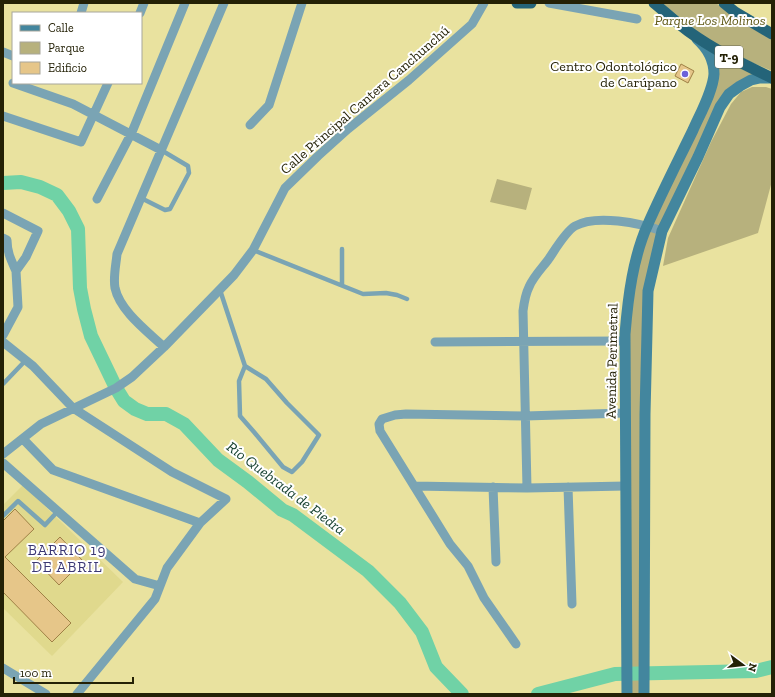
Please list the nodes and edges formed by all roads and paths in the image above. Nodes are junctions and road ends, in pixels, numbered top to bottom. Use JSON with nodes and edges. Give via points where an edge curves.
{"nodes":[{"id":1,"x":185,"y":3,"type":"edge"},
{"id":2,"x":224,"y":3,"type":"edge"},
{"id":3,"x":302,"y":3,"type":"edge"},
{"id":4,"x":484,"y":3,"type":"edge"},
{"id":5,"x":517,"y":3,"type":"edge"},
{"id":6,"x":531,"y":3,"type":"edge"},
{"id":7,"x":549,"y":3,"type":"edge"},
{"id":8,"x":654,"y":3,"type":"edge"},
{"id":9,"x":724,"y":3,"type":"edge"},
{"id":10,"x":637,"y":19,"type":"dead end"},
{"id":11,"x":688,"y":31,"type":"junction"},
{"id":12,"x":772,"y":34,"type":"edge"},
{"id":13,"x":772,"y":78,"type":"edge"},
{"id":14,"x":16,"y":84,"type":"edge"},
{"id":15,"x":108,"y":84,"type":"edge"},
{"id":16,"x":94,"y":115,"type":"junction"},
{"id":17,"x":3,"y":116,"type":"edge"},
{"id":18,"x":250,"y":125,"type":"dead end"},
{"id":19,"x":131,"y":134,"type":"junction"},
{"id":20,"x":161,"y":150,"type":"junction"},
{"id":21,"x":140,"y":198,"type":"junction"},
{"id":22,"x":97,"y":199,"type":"dead end"},
{"id":23,"x":3,"y":213,"type":"edge"},
{"id":24,"x":647,"y":225,"type":"junction"},
{"id":25,"x":662,"y":231,"type":"junction"},
{"id":26,"x":3,"y":238,"type":"edge"},
{"id":27,"x":342,"y":249,"type":"dead end"},
{"id":28,"x":253,"y":250,"type":"junction"},
{"id":29,"x":16,"y":271,"type":"junction"},
{"id":30,"x":342,"y":285,"type":"junction"},
{"id":31,"x":220,"y":290,"type":"junction"},
{"id":32,"x":407,"y":299,"type":"dead end"},
{"id":33,"x":3,"y":335,"type":"edge"},
{"id":34,"x":524,"y":341,"type":"junction"},
{"id":35,"x":625,"y":341,"type":"junction"},
{"id":36,"x":3,"y":342,"type":"edge"},
{"id":37,"x":435,"y":342,"type":"dead end"},
{"id":38,"x":164,"y":347,"type":"junction"},
{"id":39,"x":26,"y":360,"type":"junction"},
{"id":40,"x":245,"y":366,"type":"junction"},
{"id":41,"x":3,"y":384,"type":"edge"},
{"id":42,"x":73,"y":408,"type":"junction"},
{"id":43,"x":625,"y":413,"type":"junction"},
{"id":44,"x":526,"y":416,"type":"junction"},
{"id":45,"x":23,"y":439,"type":"junction"},
{"id":46,"x":3,"y":454,"type":"edge"},
{"id":47,"x":3,"y":463,"type":"edge"},
{"id":48,"x":645,"y":482,"type":"junction"},
{"id":49,"x":626,"y":485,"type":"junction"},
{"id":50,"x":414,"y":486,"type":"junction"},
{"id":51,"x":493,"y":487,"type":"junction"},
{"id":52,"x":568,"y":487,"type":"junction"},
{"id":53,"x":527,"y":488,"type":"junction"},
{"id":54,"x":58,"y":511,"type":"junction"},
{"id":55,"x":3,"y":516,"type":"edge"},
{"id":56,"x":200,"y":523,"type":"junction"},
{"id":57,"x":496,"y":562,"type":"dead end"},
{"id":58,"x":160,"y":586,"type":"junction"},
{"id":59,"x":572,"y":604,"type":"dead end"},
{"id":60,"x":516,"y":644,"type":"dead end"},
{"id":61,"x":3,"y":668,"type":"edge"},
{"id":62,"x":46,"y":694,"type":"edge"},
{"id":63,"x":77,"y":694,"type":"edge"},
{"id":64,"x":627,"y":694,"type":"edge"},
{"id":65,"x":644,"y":694,"type":"edge"}],
"edges":[{"from":1,"to":19,"type":"street"},
{"from":2,"to":20,"type":"street"},
{"from":3,"to":18,"type":"street","via":[[269,105]]},
{"from":4,"to":28,"type":"street","name":"Calle Principal Cantera Canchunchú","via":[[472,24],[409,80],[348,129],[286,188]]},
{"from":5,"to":6,"type":"highway"},
{"from":7,"to":10,"type":"street"},
{"from":8,"to":11,"type":"highway","number":"T-9"},
{"from":9,"to":12,"type":"highway"},
{"from":11,"to":13,"type":"highway","number":"T-9","via":[[730,58]]},
{"from":11,"to":24,"type":"main road","name":"Avenida Perimetral","via":[[705,47],[712,59],[714,74],[708,98]]},
{"from":13,"to":25,"type":"main road","via":[[751,80],[729,94],[720,107]]},
{"from":14,"to":16,"type":"street","via":[[73,104]]},
{"from":15,"to":16,"type":"street"},
{"from":16,"to":17,"type":"street","via":[[81,142]]},
{"from":16,"to":19,"type":"street"},
{"from":19,"to":20,"type":"street"},
{"from":19,"to":22,"type":"street"},
{"from":20,"to":21,"type":"street"},
{"from":20,"to":21,"type":"lane","via":[[188,166],[189,173],[170,209],[165,210]]},
{"from":21,"to":38,"type":"street","via":[[117,254],[115,287],[119,301]]},
{"from":23,"to":29,"type":"street","via":[[38,231],[26,257]]},
{"from":24,"to":25,"type":"street"},
{"from":24,"to":34,"type":"street","via":[[601,220],[587,221],[574,227],[529,287],[523,311]]},
{"from":24,"to":35,"type":"main road","name":"Avenida Perimetral","via":[[634,269]]},
{"from":25,"to":48,"type":"main road","via":[[648,291]]},
{"from":26,"to":29,"type":"street","via":[[7,240],[7,249]]},
{"from":27,"to":30,"type":"lane"},
{"from":28,"to":30,"type":"lane"},
{"from":28,"to":31,"type":"street","name":"Calle Principal Cantera Canchunchú"},
{"from":29,"to":33,"type":"street","via":[[18,307]]},
{"from":30,"to":32,"type":"lane","via":[[363,294],[386,293]]},
{"from":31,"to":38,"type":"street","name":"Calle Principal Cantera Canchunchú"},
{"from":31,"to":40,"type":"lane"},
{"from":34,"to":35,"type":"street"},
{"from":34,"to":37,"type":"street"},
{"from":34,"to":44,"type":"street"},
{"from":35,"to":43,"type":"main road","name":"Avenida Perimetral"},
{"from":36,"to":39,"type":"street"},
{"from":38,"to":42,"type":"street","name":"Calle Principal Cantera Canchunchú","via":[[132,378]]},
{"from":39,"to":41,"type":"lane"},
{"from":39,"to":42,"type":"street"},
{"from":40,"to":40,"type":"lane","via":[[239,381],[240,416],[283,467],[292,472],[302,462],[319,435],[266,379]]},
{"from":42,"to":45,"type":"street","name":"Calle Principal Cantera Canchunchú","via":[[41,424]]},
{"from":42,"to":56,"type":"street","via":[[172,472],[226,499]]},
{"from":43,"to":44,"type":"street"},
{"from":43,"to":49,"type":"main road","name":"Avenida Perimetral"},
{"from":44,"to":50,"type":"street","via":[[406,414],[382,419],[379,424],[380,431]]},
{"from":44,"to":53,"type":"street"},
{"from":45,"to":46,"type":"street","name":"Calle Principal Cantera Canchunchú"},
{"from":45,"to":56,"type":"street","via":[[53,470]]},
{"from":47,"to":54,"type":"street"},
{"from":48,"to":49,"type":"main road"},
{"from":48,"to":65,"type":"main road"},
{"from":49,"to":52,"type":"street"},
{"from":49,"to":64,"type":"main road","name":"Avenida Perimetral"},
{"from":50,"to":51,"type":"street"},
{"from":50,"to":60,"type":"street"},
{"from":51,"to":53,"type":"street"},
{"from":51,"to":57,"type":"street"},
{"from":52,"to":53,"type":"street"},
{"from":52,"to":59,"type":"street"},
{"from":54,"to":55,"type":"lane","via":[[45,525],[18,501]]},
{"from":54,"to":58,"type":"street","via":[[135,579]]},
{"from":56,"to":58,"type":"street","via":[[167,568]]},
{"from":58,"to":63,"type":"street","via":[[155,599]]},
{"from":61,"to":62,"type":"street"}]}
